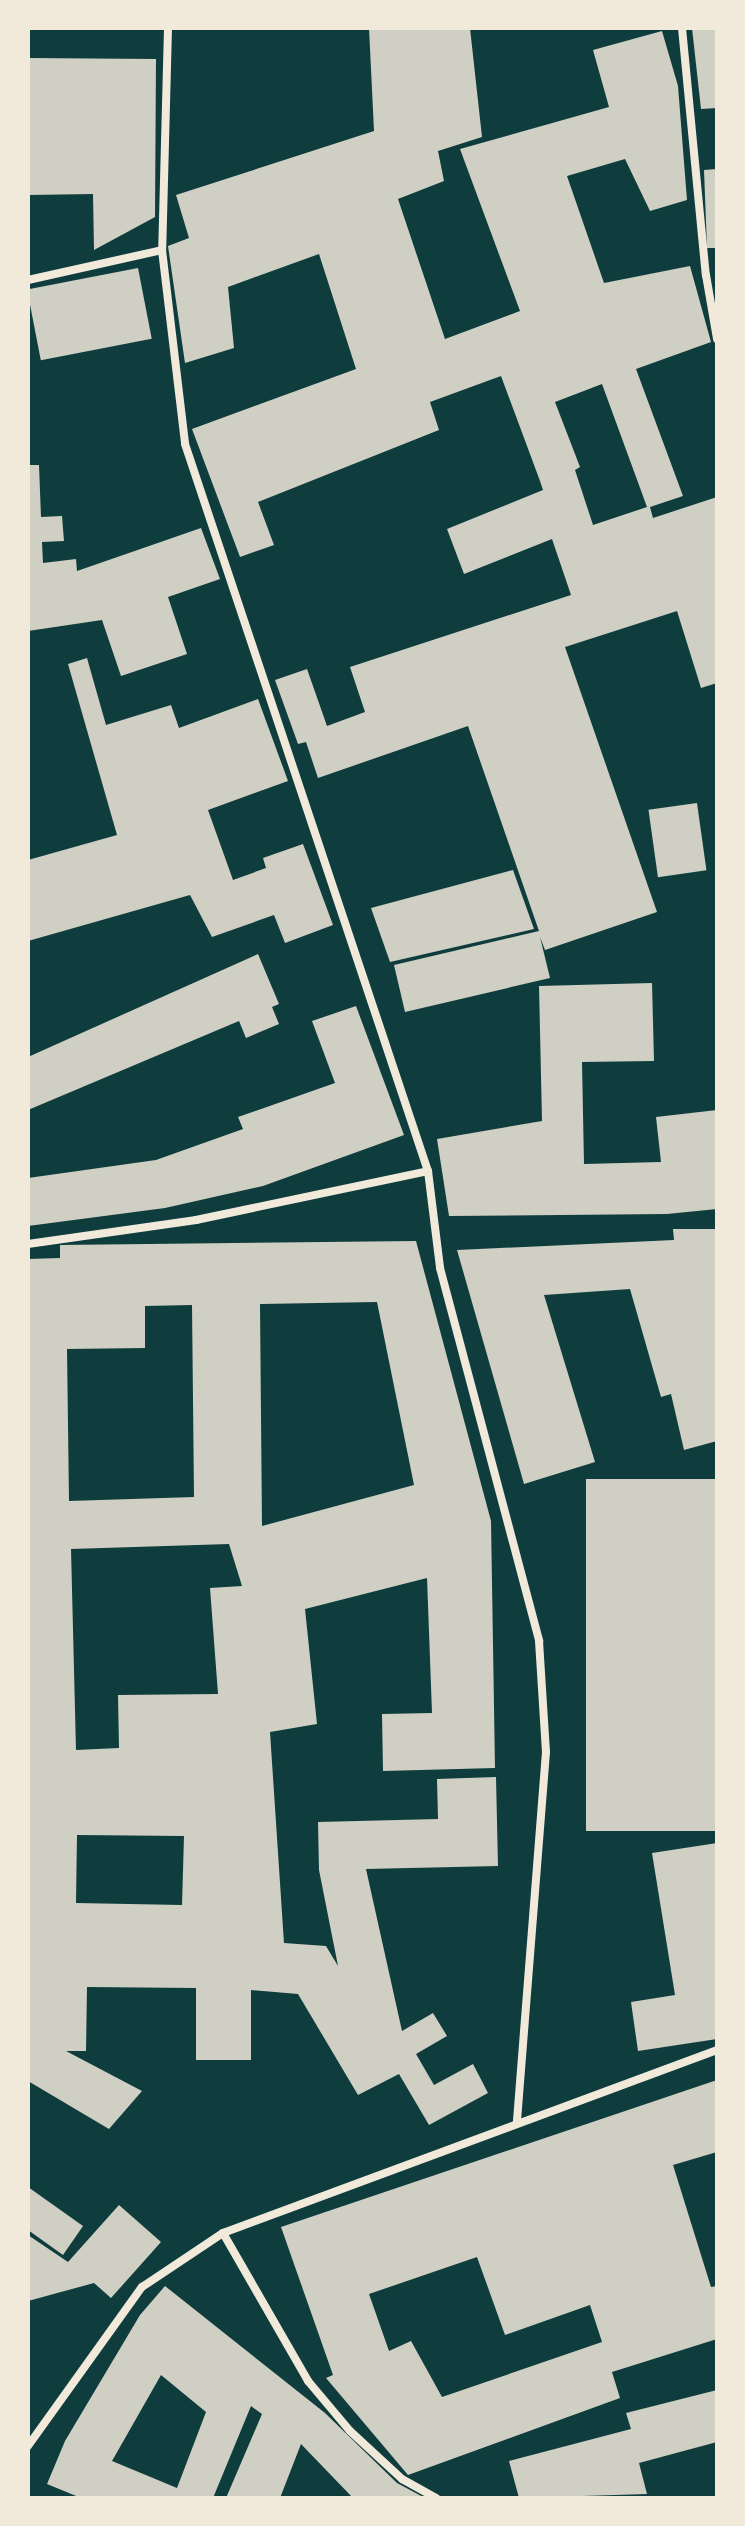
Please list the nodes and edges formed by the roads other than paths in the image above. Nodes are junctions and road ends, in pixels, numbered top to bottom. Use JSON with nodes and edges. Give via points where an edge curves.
{"nodes":[{"id":1,"x":168,"y":28,"type":"edge"},
{"id":2,"x":682,"y":28,"type":"edge"},
{"id":3,"x":162,"y":250,"type":"junction"},
{"id":4,"x":28,"y":280,"type":"edge"},
{"id":5,"x":717,"y":339,"type":"edge"},
{"id":6,"x":428,"y":1171,"type":"junction"},
{"id":7,"x":28,"y":1244,"type":"edge"},
{"id":8,"x":717,"y":2050,"type":"edge"},
{"id":9,"x":517,"y":2123,"type":"junction"},
{"id":10,"x":223,"y":2233,"type":"junction"},
{"id":11,"x":28,"y":2446,"type":"edge"},
{"id":12,"x":436,"y":2498,"type":"edge"}],
"edges":[{"from":1,"to":3,"type":"street"},
{"from":2,"to":5,"type":"street"},
{"from":3,"to":4,"type":"street"},
{"from":3,"to":6,"type":"street","via":[[185,444]]},
{"from":6,"to":7,"type":"street","via":[[196,1220]]},
{"from":6,"to":9,"type":"street","via":[[440,1268],[539,1641],[546,1752]]},
{"from":8,"to":9,"type":"street"},
{"from":9,"to":10,"type":"street"},
{"from":10,"to":11,"type":"street","via":[[142,2287]]},
{"from":10,"to":12,"type":"street","via":[[308,2381],[381,2460]]}]}
